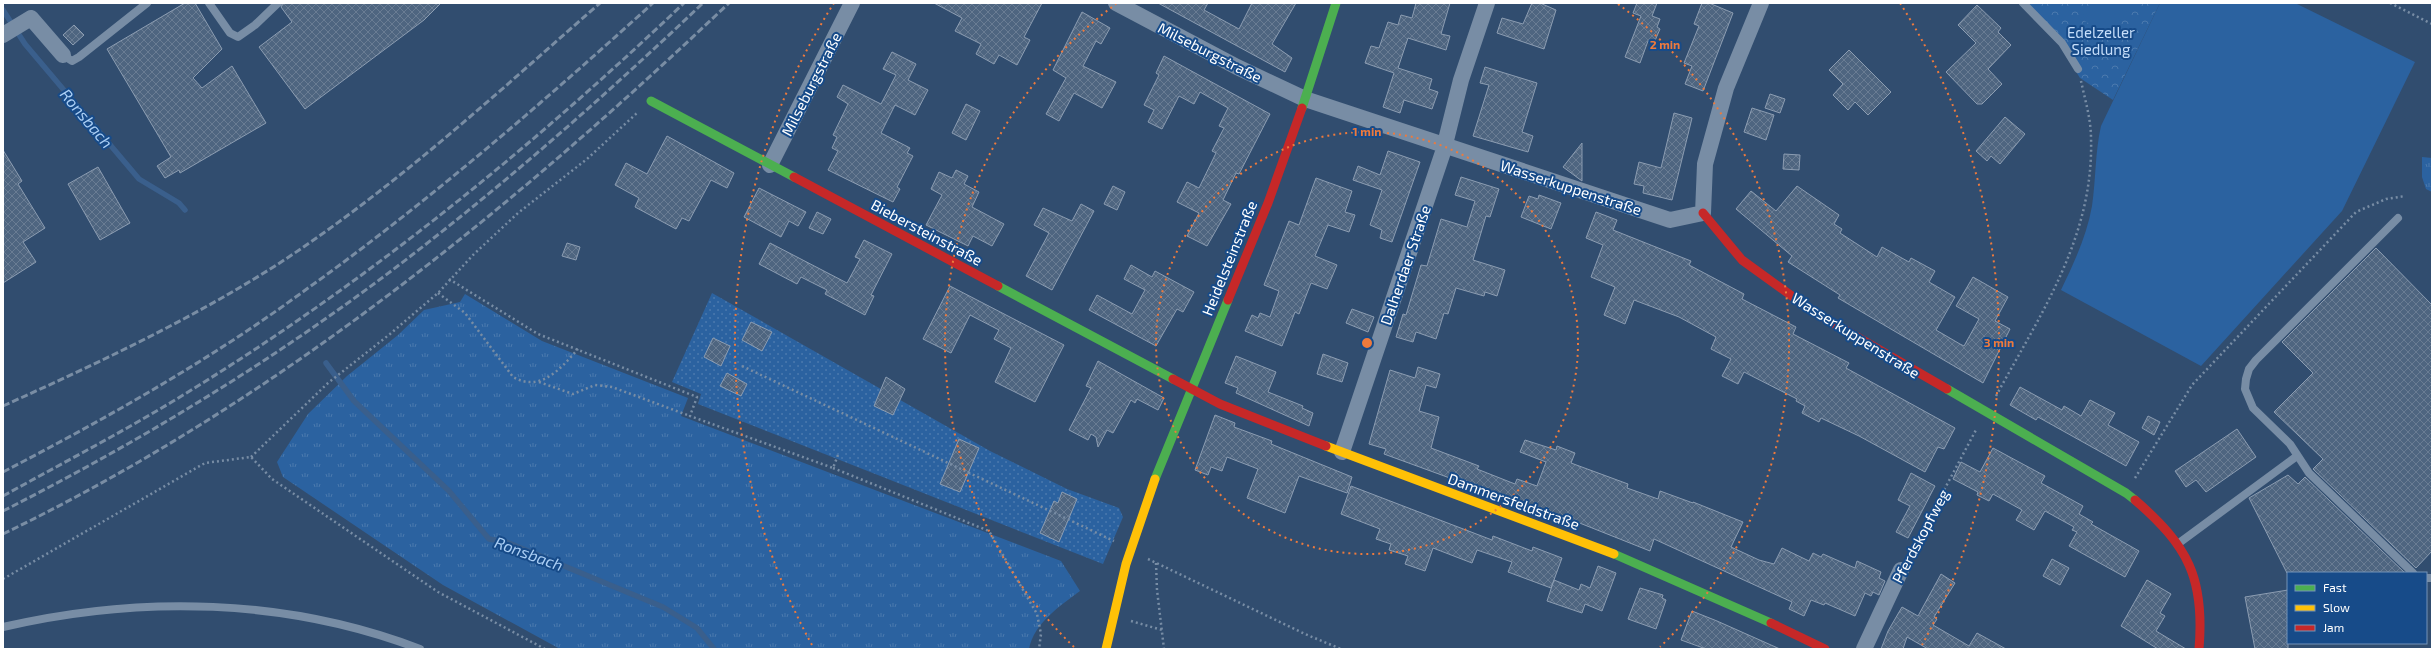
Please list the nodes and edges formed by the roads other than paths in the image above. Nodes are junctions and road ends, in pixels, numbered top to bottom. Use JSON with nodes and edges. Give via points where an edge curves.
{"nodes":[{"id":1,"x":148,"y":3,"type":"edge"},
{"id":2,"x":209,"y":3,"type":"edge"},
{"id":3,"x":278,"y":3,"type":"edge"},
{"id":4,"x":852,"y":3,"type":"edge"},
{"id":5,"x":1116,"y":3,"type":"edge"},
{"id":6,"x":1336,"y":3,"type":"edge"},
{"id":7,"x":1487,"y":3,"type":"edge"},
{"id":8,"x":1760,"y":3,"type":"edge"},
{"id":9,"x":2023,"y":3,"type":"edge"},
{"id":10,"x":4,"y":34,"type":"edge"},
{"id":11,"x":63,"y":55,"type":"joint"},
{"id":12,"x":2078,"y":69,"type":"road end"},
{"id":13,"x":1305,"y":99,"type":"junction"},
{"id":14,"x":651,"y":101,"type":"road end"},
{"id":15,"x":1445,"y":145,"type":"junction"},
{"id":16,"x":770,"y":165,"type":"junction"},
{"id":17,"x":1703,"y":213,"type":"junction"},
{"id":18,"x":2398,"y":218,"type":"dead end"},
{"id":19,"x":1191,"y":387,"type":"junction"},
{"id":20,"x":1342,"y":452,"type":"junction"},
{"id":21,"x":2297,"y":456,"type":"junction"},
{"id":22,"x":2179,"y":543,"type":"junction"},
{"id":23,"x":1901,"y":570,"type":"road end"},
{"id":24,"x":2412,"y":572,"type":"edge"},
{"id":25,"x":3,"y":627,"type":"edge"},
{"id":26,"x":420,"y":649,"type":"edge"},
{"id":27,"x":1106,"y":649,"type":"edge"},
{"id":28,"x":1825,"y":649,"type":"edge"},
{"id":29,"x":1864,"y":649,"type":"edge"},
{"id":30,"x":2199,"y":649,"type":"edge"}],
"edges":[{"from":1,"to":11,"type":"lane","via":[[72,61]]},
{"from":2,"to":3,"type":"lane","via":[[230,33],[238,37]]},
{"from":4,"to":16,"type":"street","name":"Milseburgstraße"},
{"from":5,"to":13,"type":"street","name":"Milseburgstraße","via":[[1237,67]]},
{"from":6,"to":13,"type":"street","name":"Heidelsteinstraße"},
{"from":7,"to":15,"type":"street","name":"Dalherdaer Straße","via":[[1461,80]]},
{"from":8,"to":17,"type":"street","via":[[1726,88],[1705,164]]},
{"from":9,"to":12,"type":"lane","via":[[2062,43]]},
{"from":10,"to":11,"type":"street","via":[[31,18]]},
{"from":13,"to":15,"type":"street","name":"Wasserkuppenstraße"},
{"from":13,"to":19,"type":"street","name":"Heidelsteinstraße","via":[[1288,148]]},
{"from":14,"to":16,"type":"street","name":"Biebersteinstraße"},
{"from":15,"to":17,"type":"street","name":"Wasserkuppenstraße","via":[[1670,220]]},
{"from":15,"to":20,"type":"street","name":"Dalherdaer Straße"},
{"from":16,"to":19,"type":"street","name":"Biebersteinstraße"},
{"from":17,"to":22,"type":"street","name":"Wasserkuppenstraße","via":[[1742,260],[1814,312],[2126,493],[2157,518]]},
{"from":18,"to":21,"type":"lane","via":[[2249,369],[2246,379],[2248,399],[2253,408],[2290,444]]},
{"from":19,"to":20,"type":"street","name":"Dammersfeldstraße","via":[[1220,404]]},
{"from":19,"to":27,"type":"street","name":"Heidelsteinstraße","via":[[1141,521]]},
{"from":20,"to":28,"type":"street","name":"Dammersfeldstraße","via":[[1592,544],[1740,608]]},
{"from":21,"to":22,"type":"lane"},
{"from":21,"to":24,"type":"lane","via":[[2309,473]]},
{"from":22,"to":30,"type":"street","name":"Wasserkuppenstraße","via":[[2197,580],[2203,620]]},
{"from":23,"to":29,"type":"street","name":"Pferdskopfweg"},
{"from":25,"to":26,"type":"lane","via":[[54,615],[160,605],[219,607],[318,619]]}]}
